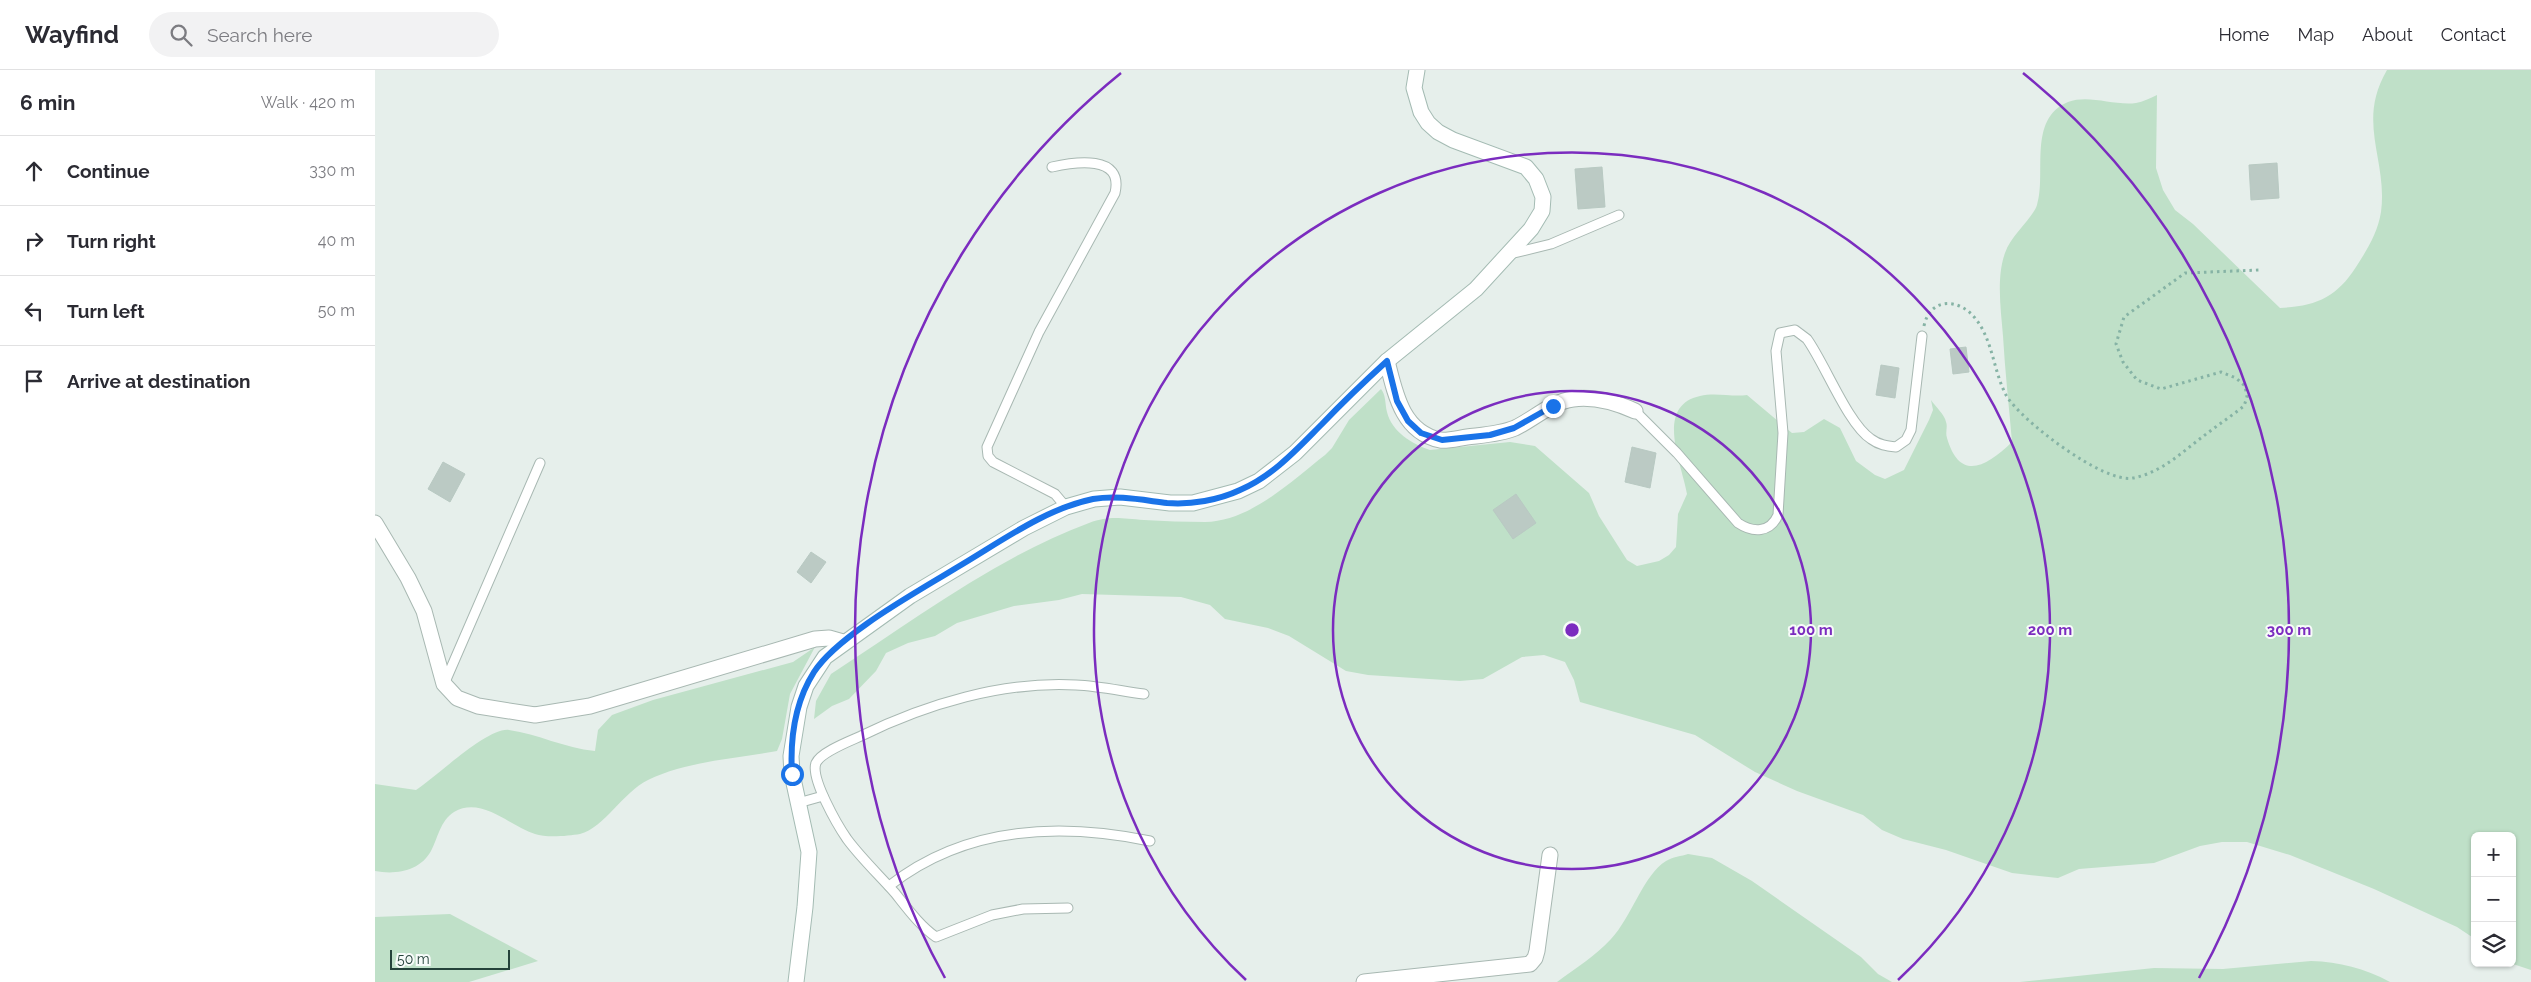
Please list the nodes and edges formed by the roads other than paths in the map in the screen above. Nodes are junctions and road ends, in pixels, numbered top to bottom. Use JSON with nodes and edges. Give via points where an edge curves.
{"nodes":[{"id":1,"x":1417,"y":70,"type":"edge"},
{"id":2,"x":1052,"y":167,"type":"dead end"},
{"id":3,"x":1619,"y":215,"type":"dead end"},
{"id":4,"x":1510,"y":254,"type":"junction"},
{"id":5,"x":1922,"y":336,"type":"road end"},
{"id":6,"x":1387,"y":361,"type":"junction"},
{"id":7,"x":1635,"y":411,"type":"joint"},
{"id":8,"x":540,"y":463,"type":"dead end"},
{"id":9,"x":1066,"y":507,"type":"junction"},
{"id":10,"x":375,"y":522,"type":"edge"},
{"id":11,"x":843,"y":642,"type":"junction"},
{"id":12,"x":443,"y":684,"type":"junction"},
{"id":13,"x":1144,"y":694,"type":"dead end"},
{"id":14,"x":823,"y":796,"type":"junction"},
{"id":15,"x":798,"y":803,"type":"junction"},
{"id":16,"x":1150,"y":841,"type":"dead end"},
{"id":17,"x":1550,"y":856,"type":"dead end"},
{"id":18,"x":889,"y":886,"type":"junction"},
{"id":19,"x":1068,"y":908,"type":"dead end"},
{"id":20,"x":796,"y":982,"type":"edge"},
{"id":21,"x":1364,"y":982,"type":"edge"}],
"edges":[{"from":1,"to":4,"type":"street","via":[[1414,88],[1427,123],[1453,140],[1526,167],[1536,179],[1543,197],[1542,211]]},
{"from":2,"to":9,"type":"lane","via":[[1075,162],[1097,163],[1113,174],[1117,184],[1115,193],[1039,332],[987,447],[993,462],[1055,494]]},
{"from":3,"to":4,"type":"lane","via":[[1551,244]]},
{"from":4,"to":6,"type":"street","via":[[1457,307]]},
{"from":5,"to":7,"type":"lane","via":[[1911,430],[1906,440],[1896,447],[1883,446],[1870,439],[1857,425],[1807,339],[1795,330],[1781,333],[1775,351],[1783,433],[1778,514],[1775,523],[1763,530],[1749,530],[1738,523]]},
{"from":6,"to":7,"type":"street","via":[[1397,401],[1408,421],[1421,433],[1442,440],[1490,435],[1514,428],[1571,399],[1613,401]]},
{"from":6,"to":9,"type":"street","via":[[1277,469],[1238,492],[1193,503],[1120,497],[1094,499]]},
{"from":8,"to":12,"type":"lane"},
{"from":9,"to":11,"type":"street","via":[[1024,528],[911,596]]},
{"from":10,"to":12,"type":"street","via":[[424,611]]},
{"from":11,"to":12,"type":"street","via":[[815,639],[590,706],[535,715],[479,706],[457,698]]},
{"from":11,"to":15,"type":"street","via":[[825,658],[806,686],[799,707],[791,756]]},
{"from":13,"to":14,"type":"lane","via":[[1076,685],[1035,686],[938,704],[889,722],[840,745],[821,758],[815,771]]},
{"from":14,"to":15,"type":"lane"},
{"from":14,"to":18,"type":"lane","via":[[847,840]]},
{"from":15,"to":20,"type":"street","via":[[809,852]]},
{"from":16,"to":18,"type":"lane","via":[[1093,831],[1016,833],[944,852],[913,868]]},
{"from":17,"to":21,"type":"street","via":[[1537,951],[1530,964]]},
{"from":18,"to":19,"type":"lane","via":[[936,937],[992,915],[1023,909]]}]}
